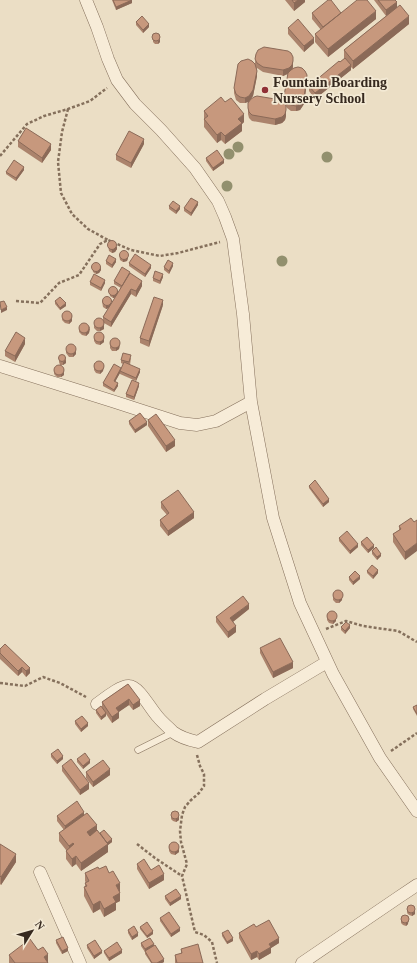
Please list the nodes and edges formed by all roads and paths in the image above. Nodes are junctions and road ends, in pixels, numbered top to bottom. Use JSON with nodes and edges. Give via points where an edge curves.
{"nodes":[{"id":1,"x":86,"y":0,"type":"edge"},
{"id":2,"x":117,"y":80,"type":"junction"},
{"id":3,"x":68,"y":109,"type":"junction"},
{"id":4,"x":0,"y":156,"type":"edge"},
{"id":5,"x":233,"y":238,"type":"junction"},
{"id":6,"x":108,"y":240,"type":"junction"},
{"id":7,"x":16,"y":301,"type":"dead end"},
{"id":8,"x":0,"y":366,"type":"edge"},
{"id":9,"x":251,"y":402,"type":"junction"},
{"id":10,"x":314,"y":633,"type":"junction"},
{"id":11,"x":417,"y":642,"type":"edge"},
{"id":12,"x":327,"y":662,"type":"junction"},
{"id":13,"x":0,"y":683,"type":"edge"},
{"id":14,"x":97,"y":704,"type":"joint"},
{"id":15,"x":174,"y":732,"type":"junction"},
{"id":16,"x":417,"y":733,"type":"edge"},
{"id":17,"x":198,"y":742,"type":"junction"},
{"id":18,"x":138,"y":750,"type":"dead end"},
{"id":19,"x":380,"y":758,"type":"junction"},
{"id":20,"x":417,"y":811,"type":"edge"},
{"id":21,"x":137,"y":844,"type":"dead end"},
{"id":22,"x":40,"y":872,"type":"dead end"},
{"id":23,"x":182,"y":876,"type":"junction"},
{"id":24,"x":417,"y":886,"type":"edge"},
{"id":25,"x":80,"y":963,"type":"edge"},
{"id":26,"x":217,"y":963,"type":"edge"},
{"id":27,"x":302,"y":963,"type":"edge"}],
"edges":[{"from":1,"to":2,"type":"street"},
{"from":2,"to":3,"type":"path","via":[[90,101]]},
{"from":2,"to":5,"type":"street","via":[[135,104],[195,168],[218,201]]},
{"from":3,"to":4,"type":"path","via":[[27,124]]},
{"from":3,"to":6,"type":"path","via":[[58,162],[61,194],[72,214],[88,229]]},
{"from":5,"to":6,"type":"path","via":[[160,256],[131,250]]},
{"from":5,"to":9,"type":"street","via":[[244,314]]},
{"from":6,"to":7,"type":"path","via":[[100,244],[79,275],[59,283],[40,303]]},
{"from":8,"to":9,"type":"street","via":[[180,423],[197,425],[216,421]]},
{"from":9,"to":10,"type":"street","via":[[273,518],[300,603]]},
{"from":10,"to":11,"type":"path","via":[[346,620],[363,626],[398,631]]},
{"from":10,"to":12,"type":"street"},
{"from":12,"to":17,"type":"street"},
{"from":12,"to":19,"type":"street"},
{"from":13,"to":14,"type":"path","via":[[25,686],[43,677],[60,683]]},
{"from":14,"to":15,"type":"street","via":[[128,685],[139,693]]},
{"from":15,"to":17,"type":"street"},
{"from":15,"to":18,"type":"lane"},
{"from":16,"to":19,"type":"path"},
{"from":17,"to":23,"type":"path","via":[[197,756],[204,774],[204,786],[185,807],[182,815],[181,842],[187,864]]},
{"from":19,"to":20,"type":"street"},
{"from":21,"to":23,"type":"path"},
{"from":22,"to":25,"type":"street"},
{"from":23,"to":26,"type":"path","via":[[195,932],[212,942]]},
{"from":24,"to":27,"type":"street"}]}
